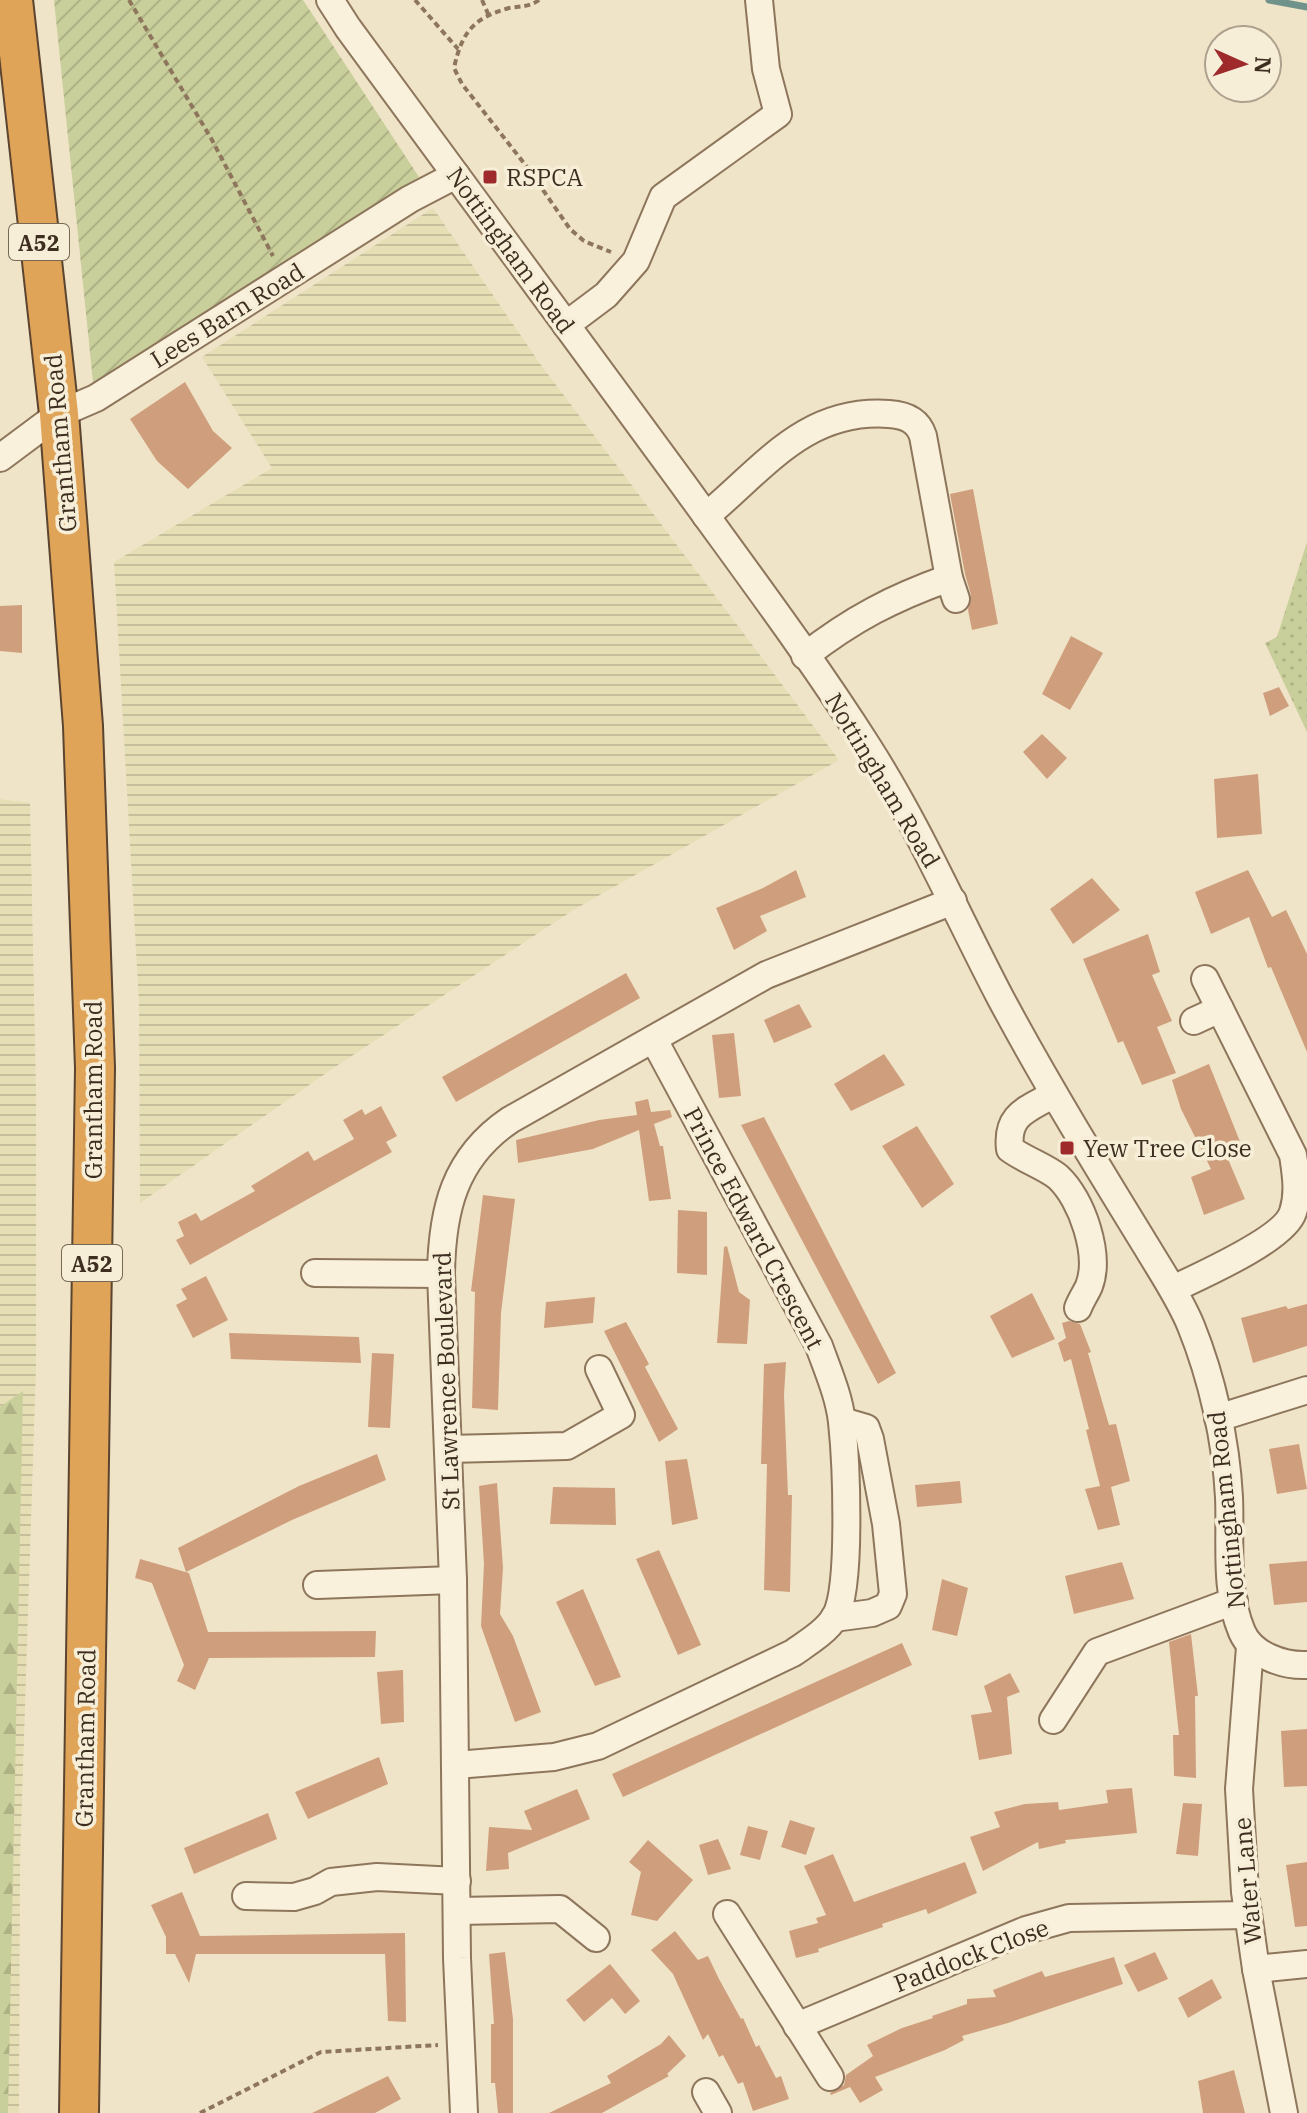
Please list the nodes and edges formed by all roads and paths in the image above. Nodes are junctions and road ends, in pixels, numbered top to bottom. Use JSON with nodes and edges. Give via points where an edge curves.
{"nodes":[{"id":1,"x":1,"y":0,"type":"edge"},
{"id":2,"x":13,"y":0,"type":"edge"},
{"id":3,"x":129,"y":0,"type":"edge"},
{"id":4,"x":330,"y":0,"type":"edge"},
{"id":5,"x":415,"y":0,"type":"edge"},
{"id":6,"x":482,"y":0,"type":"edge"},
{"id":7,"x":539,"y":0,"type":"edge"},
{"id":8,"x":759,"y":0,"type":"edge"},
{"id":9,"x":489,"y":16,"type":"junction"},
{"id":10,"x":458,"y":49,"type":"junction"},
{"id":11,"x":21,"y":70,"type":"junction"},
{"id":12,"x":456,"y":175,"type":"junction"},
{"id":13,"x":636,"y":261,"type":"junction"},
{"id":14,"x":285,"y":278,"type":"junction"},
{"id":15,"x":566,"y":325,"type":"junction"},
{"id":16,"x":59,"y":414,"type":"junction"},
{"id":17,"x":0,"y":458,"type":"edge"},
{"id":18,"x":706,"y":516,"type":"junction"},
{"id":19,"x":805,"y":656,"type":"junction"},
{"id":20,"x":953,"y":901,"type":"junction"},
{"id":21,"x":1205,"y":979,"type":"dead end"},
{"id":22,"x":1220,"y":1009,"type":"junction"},
{"id":23,"x":1194,"y":1021,"type":"dead end"},
{"id":24,"x":654,"y":1040,"type":"junction"},
{"id":25,"x":1054,"y":1094,"type":"junction"},
{"id":26,"x":315,"y":1273,"type":"dead end"},
{"id":27,"x":441,"y":1274,"type":"junction"},
{"id":28,"x":1173,"y":1289,"type":"junction"},
{"id":29,"x":1078,"y":1308,"type":"dead end"},
{"id":30,"x":599,"y":1369,"type":"dead end"},
{"id":31,"x":1307,"y":1390,"type":"edge"},
{"id":32,"x":1218,"y":1418,"type":"junction"},
{"id":33,"x":842,"y":1421,"type":"junction"},
{"id":34,"x":448,"y":1449,"type":"junction"},
{"id":35,"x":453,"y":1580,"type":"junction"},
{"id":36,"x":317,"y":1585,"type":"dead end"},
{"id":37,"x":1234,"y":1601,"type":"junction"},
{"id":38,"x":834,"y":1618,"type":"junction"},
{"id":39,"x":1250,"y":1647,"type":"junction"},
{"id":40,"x":1307,"y":1665,"type":"edge"},
{"id":41,"x":1053,"y":1720,"type":"dead end"},
{"id":42,"x":456,"y":1765,"type":"junction"},
{"id":43,"x":457,"y":1881,"type":"junction"},
{"id":44,"x":246,"y":1896,"type":"dead end"},
{"id":45,"x":458,"y":1911,"type":"junction"},
{"id":46,"x":727,"y":1914,"type":"dead end"},
{"id":47,"x":1248,"y":1915,"type":"junction"},
{"id":48,"x":596,"y":1938,"type":"dead end"},
{"id":49,"x":1307,"y":1964,"type":"edge"},
{"id":50,"x":1256,"y":1969,"type":"junction"},
{"id":51,"x":797,"y":2026,"type":"junction"},
{"id":52,"x":460,"y":2044,"type":"junction"},
{"id":53,"x":830,"y":2077,"type":"dead end"},
{"id":54,"x":79,"y":2113,"type":"edge"},
{"id":55,"x":200,"y":2113,"type":"edge"},
{"id":56,"x":464,"y":2113,"type":"edge"},
{"id":57,"x":1284,"y":2113,"type":"edge"}],
"edges":[{"from":1,"to":11,"type":"highway","name":"Grantham Road","number":"A52"},
{"from":2,"to":11,"type":"highway","name":"Grantham Road","number":"A52"},
{"from":3,"to":14,"type":"path"},
{"from":4,"to":12,"type":"street","name":"Nottingham Road"},
{"from":5,"to":10,"type":"path"},
{"from":6,"to":9,"type":"path"},
{"from":7,"to":9,"type":"path"},
{"from":8,"to":13,"type":"street","via":[[766,69],[778,114],[663,197]]},
{"from":9,"to":10,"type":"path","via":[[476,21]]},
{"from":10,"to":13,"type":"path","via":[[454,68],[462,84],[570,229],[584,241]]},
{"from":11,"to":16,"type":"highway","name":"Grantham Road","number":"A52"},
{"from":12,"to":14,"type":"street","name":"Lees Barn Road"},
{"from":12,"to":15,"type":"street","name":"Nottingham Road"},
{"from":13,"to":15,"type":"street","via":[[606,295]]},
{"from":14,"to":16,"type":"street","name":"Lees Barn Road","via":[[96,398]]},
{"from":15,"to":18,"type":"street","name":"Nottingham Road"},
{"from":16,"to":17,"type":"street","name":"Lees Barn Road"},
{"from":16,"to":54,"type":"highway","name":"Grantham Road","number":"A52","via":[[83,726],[95,1068]]},
{"from":18,"to":19,"type":"street","name":"Nottingham Road"},
{"from":18,"to":19,"type":"street","via":[[763,462],[821,426],[868,414],[907,417],[920,428],[952,588],[879,606]]},
{"from":19,"to":20,"type":"street","name":"Nottingham Road","via":[[897,794]]},
{"from":20,"to":24,"type":"street","name":"St Lawrence Boulevard","via":[[766,975]]},
{"from":20,"to":25,"type":"street","name":"Nottingham Road"},
{"from":21,"to":22,"type":"street"},
{"from":22,"to":23,"type":"street"},
{"from":22,"to":28,"type":"street","via":[[1293,1155],[1298,1185],[1293,1215],[1269,1238]]},
{"from":24,"to":27,"type":"street","name":"St Lawrence Boulevard","via":[[510,1120],[473,1152],[452,1196]]},
{"from":24,"to":33,"type":"street","name":"Prince Edward Crescent","via":[[819,1346]]},
{"from":25,"to":28,"type":"street","name":"Nottingham Road"},
{"from":25,"to":29,"type":"street","via":[[1016,1117],[1008,1132],[1010,1149],[1057,1176],[1072,1194],[1091,1237],[1090,1283]]},
{"from":26,"to":27,"type":"street"},
{"from":27,"to":34,"type":"street","name":"St Lawrence Boulevard"},
{"from":28,"to":32,"type":"street","name":"Nottingham Road","via":[[1191,1325]]},
{"from":30,"to":34,"type":"street","via":[[621,1415],[567,1446]]},
{"from":31,"to":32,"type":"street"},
{"from":32,"to":37,"type":"street","name":"Nottingham Road","via":[[1229,1493]]},
{"from":33,"to":38,"type":"street","name":"Prince Edward Crescent","via":[[845,1582]]},
{"from":33,"to":38,"type":"street","via":[[866,1428],[870,1439],[893,1594],[888,1606],[872,1613]]},
{"from":34,"to":35,"type":"street","name":"St Lawrence Boulevard"},
{"from":35,"to":36,"type":"street"},
{"from":35,"to":42,"type":"street","name":"St Lawrence Boulevard"},
{"from":37,"to":39,"type":"street","name":"Nottingham Road"},
{"from":37,"to":41,"type":"street","via":[[1097,1652]]},
{"from":38,"to":42,"type":"street","via":[[793,1653],[598,1746],[554,1757]]},
{"from":39,"to":40,"type":"street","via":[[1283,1662]]},
{"from":39,"to":47,"type":"street","name":"Water Lane","via":[[1239,1789]]},
{"from":42,"to":43,"type":"street","name":"St Lawrence Boulevard"},
{"from":43,"to":44,"type":"street","via":[[377,1877],[331,1882],[294,1897]]},
{"from":43,"to":45,"type":"street","name":"St Lawrence Boulevard"},
{"from":45,"to":48,"type":"street","via":[[560,1909]]},
{"from":45,"to":52,"type":"street","name":"St Lawrence Boulevard"},
{"from":46,"to":51,"type":"street"},
{"from":47,"to":50,"type":"street","name":"Water Lane"},
{"from":47,"to":51,"type":"street","name":"Paddock Close","via":[[1069,1918],[1026,1930]]},
{"from":49,"to":50,"type":"street"},
{"from":50,"to":57,"type":"street","name":"Water Lane"},
{"from":51,"to":53,"type":"street"},
{"from":52,"to":55,"type":"path","via":[[321,2052]]},
{"from":52,"to":56,"type":"street","name":"St Lawrence Boulevard"}]}
